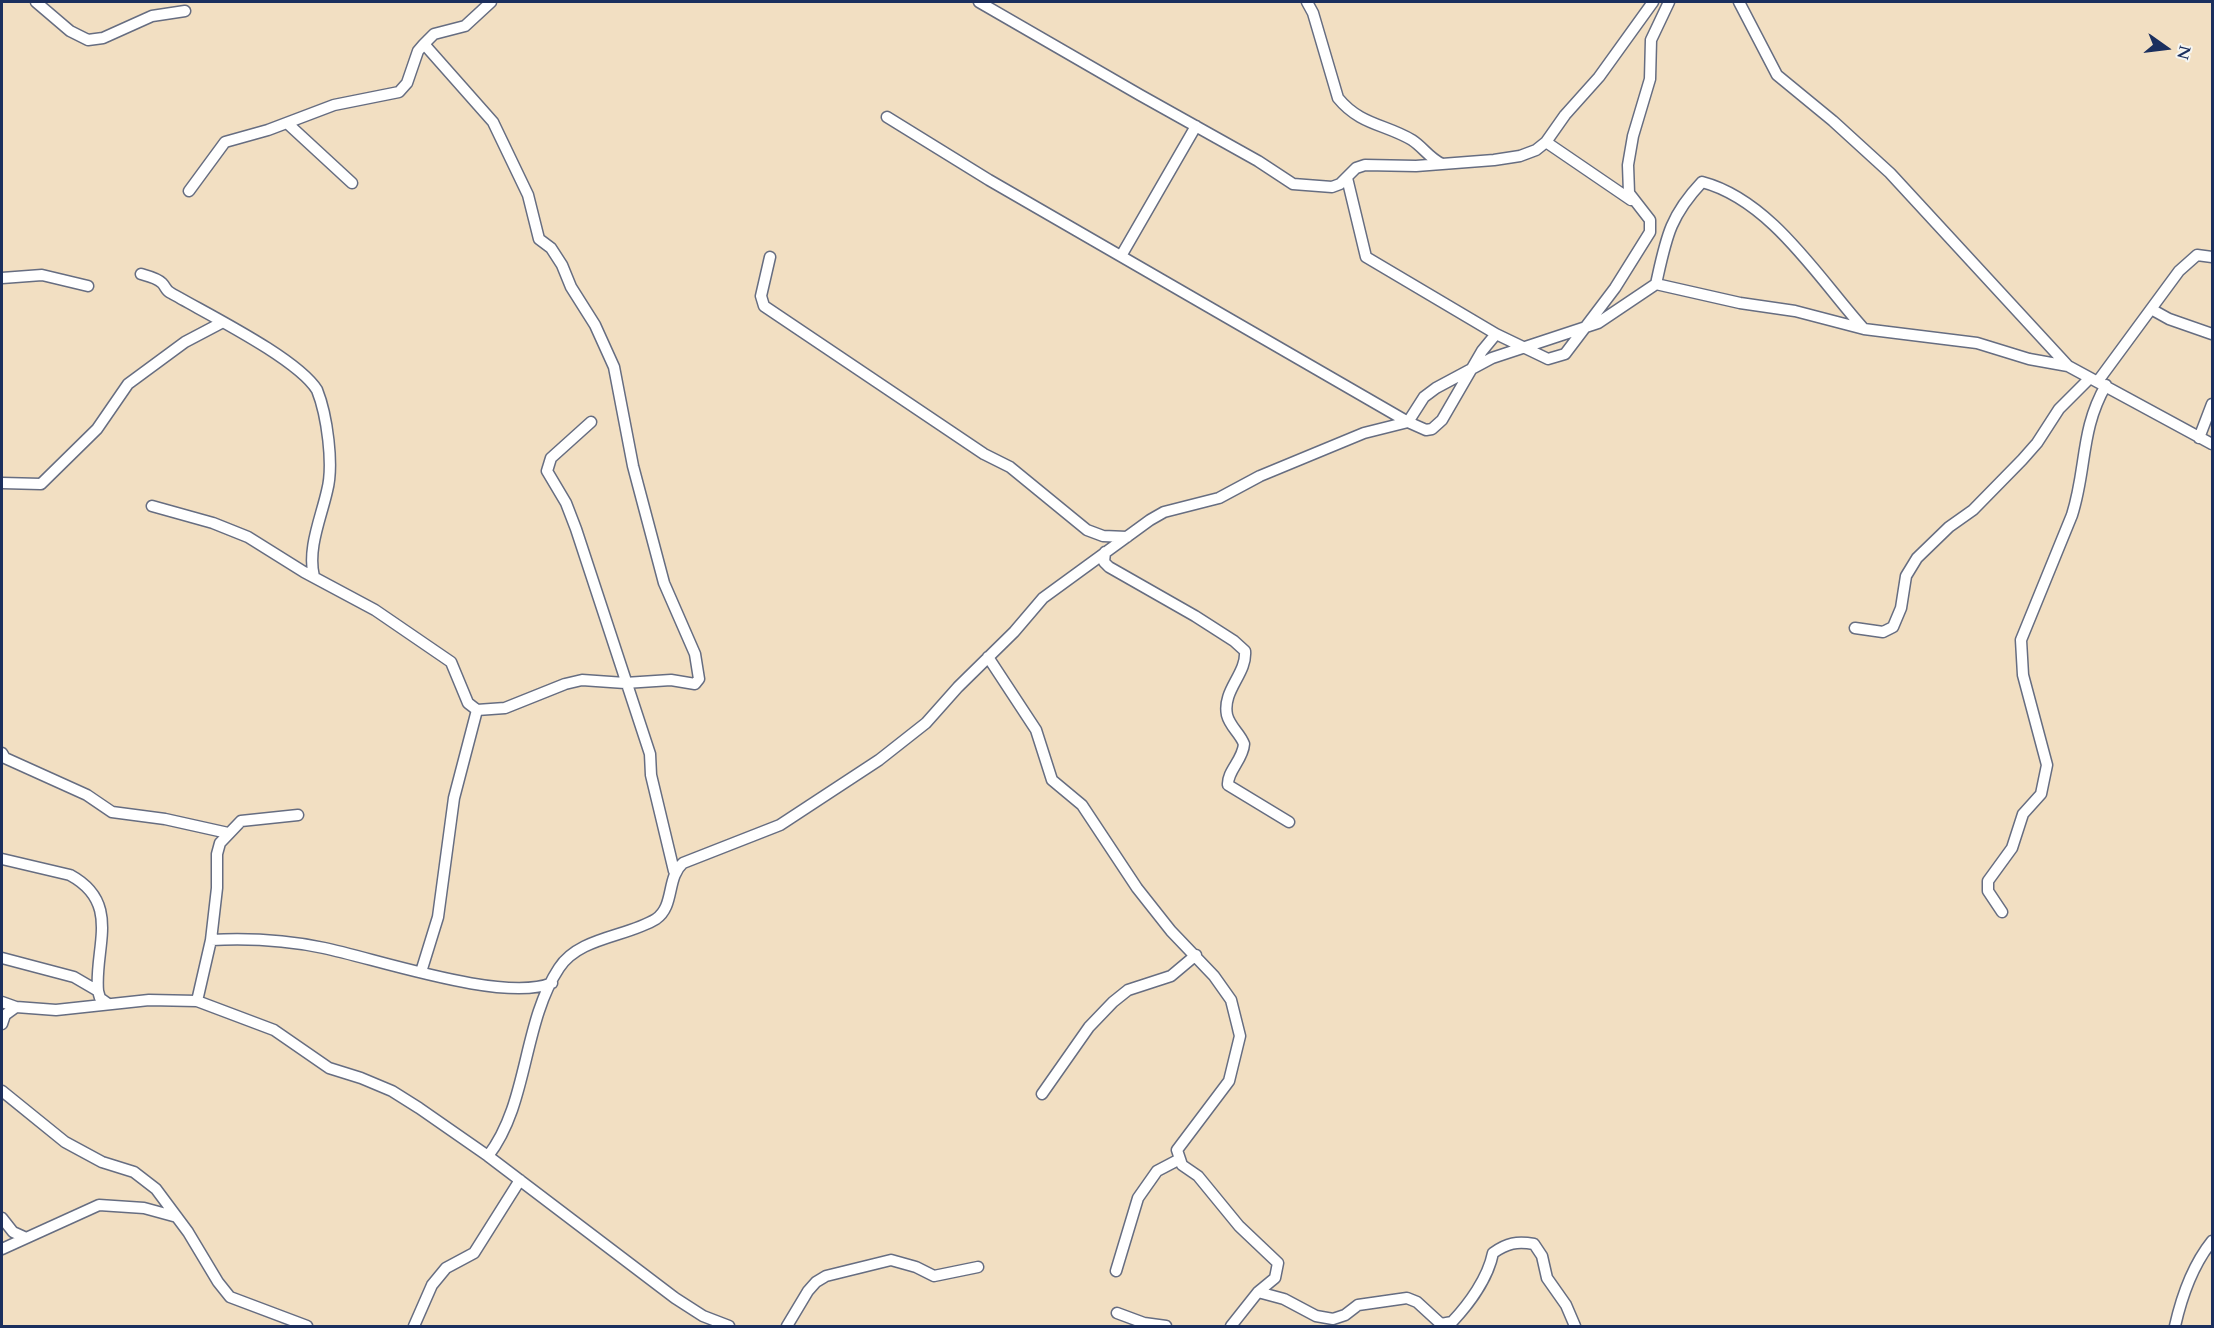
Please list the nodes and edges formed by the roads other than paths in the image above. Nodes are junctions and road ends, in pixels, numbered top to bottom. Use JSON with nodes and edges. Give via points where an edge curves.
{"nodes":[{"id":1,"x":36,"y":2,"type":"edge"},
{"id":2,"x":491,"y":2,"type":"edge"},
{"id":3,"x":978,"y":2,"type":"edge"},
{"id":4,"x":1307,"y":2,"type":"edge"},
{"id":5,"x":1653,"y":2,"type":"edge"},
{"id":6,"x":1669,"y":2,"type":"edge"},
{"id":7,"x":1739,"y":2,"type":"edge"},
{"id":8,"x":185,"y":11,"type":"dead end"},
{"id":9,"x":423,"y":44,"type":"junction"},
{"id":10,"x":887,"y":117,"type":"dead end"},
{"id":11,"x":287,"y":123,"type":"junction"},
{"id":12,"x":1196,"y":126,"type":"junction"},
{"id":13,"x":1546,"y":142,"type":"junction"},
{"id":14,"x":1442,"y":164,"type":"junction"},
{"id":15,"x":1347,"y":178,"type":"junction"},
{"id":16,"x":352,"y":183,"type":"dead end"},
{"id":17,"x":189,"y":191,"type":"dead end"},
{"id":18,"x":1631,"y":200,"type":"junction"},
{"id":19,"x":1121,"y":256,"type":"junction"},
{"id":20,"x":770,"y":257,"type":"dead end"},
{"id":21,"x":2212,"y":257,"type":"edge"},
{"id":22,"x":141,"y":274,"type":"dead end"},
{"id":23,"x":2,"y":278,"type":"edge"},
{"id":24,"x":1656,"y":284,"type":"junction"},
{"id":25,"x":88,"y":286,"type":"dead end"},
{"id":26,"x":2151,"y":309,"type":"junction"},
{"id":27,"x":223,"y":322,"type":"junction"},
{"id":28,"x":1588,"y":324,"type":"junction"},
{"id":29,"x":1864,"y":329,"type":"junction"},
{"id":30,"x":1496,"y":334,"type":"junction"},
{"id":31,"x":2212,"y":334,"type":"edge"},
{"id":32,"x":1525,"y":346,"type":"junction"},
{"id":33,"x":2068,"y":366,"type":"junction"},
{"id":34,"x":1472,"y":369,"type":"junction"},
{"id":35,"x":2098,"y":382,"type":"junction"},
{"id":36,"x":2212,"y":404,"type":"edge"},
{"id":37,"x":591,"y":422,"type":"dead end"},
{"id":38,"x":1408,"y":422,"type":"junction"},
{"id":39,"x":2199,"y":438,"type":"junction"},
{"id":40,"x":2212,"y":444,"type":"edge"},
{"id":41,"x":2,"y":483,"type":"edge"},
{"id":42,"x":152,"y":506,"type":"dead end"},
{"id":43,"x":1127,"y":537,"type":"junction"},
{"id":44,"x":1105,"y":552,"type":"junction"},
{"id":45,"x":314,"y":577,"type":"junction"},
{"id":46,"x":1855,"y":628,"type":"dead end"},
{"id":47,"x":988,"y":657,"type":"junction"},
{"id":48,"x":625,"y":683,"type":"junction"},
{"id":49,"x":477,"y":710,"type":"junction"},
{"id":50,"x":2,"y":753,"type":"edge"},
{"id":51,"x":298,"y":815,"type":"dead end"},
{"id":52,"x":1289,"y":822,"type":"dead end"},
{"id":53,"x":228,"y":833,"type":"junction"},
{"id":54,"x":2,"y":859,"type":"edge"},
{"id":55,"x":674,"y":871,"type":"junction"},
{"id":56,"x":2002,"y":912,"type":"dead end"},
{"id":57,"x":211,"y":940,"type":"junction"},
{"id":58,"x":1196,"y":955,"type":"junction"},
{"id":59,"x":2,"y":958,"type":"edge"},
{"id":60,"x":421,"y":972,"type":"junction"},
{"id":61,"x":552,"y":983,"type":"junction"},
{"id":62,"x":98,"y":991,"type":"junction"},
{"id":63,"x":197,"y":1001,"type":"junction"},
{"id":64,"x":2,"y":1002,"type":"edge"},
{"id":65,"x":107,"y":1003,"type":"junction"},
{"id":66,"x":16,"y":1007,"type":"junction"},
{"id":67,"x":2,"y":1024,"type":"edge"},
{"id":68,"x":2,"y":1091,"type":"edge"},
{"id":69,"x":1042,"y":1094,"type":"dead end"},
{"id":70,"x":488,"y":1156,"type":"junction"},
{"id":71,"x":1178,"y":1160,"type":"junction"},
{"id":72,"x":520,"y":1180,"type":"junction"},
{"id":73,"x":177,"y":1217,"type":"junction"},
{"id":74,"x":2,"y":1218,"type":"edge"},
{"id":75,"x":24,"y":1237,"type":"junction"},
{"id":76,"x":2212,"y":1241,"type":"edge"},
{"id":77,"x":2,"y":1249,"type":"edge"},
{"id":78,"x":978,"y":1267,"type":"dead end"},
{"id":79,"x":1116,"y":1271,"type":"dead end"},
{"id":80,"x":1258,"y":1292,"type":"junction"},
{"id":81,"x":1117,"y":1313,"type":"dead end"},
{"id":82,"x":307,"y":1326,"type":"edge"},
{"id":83,"x":414,"y":1326,"type":"edge"},
{"id":84,"x":729,"y":1326,"type":"edge"},
{"id":85,"x":788,"y":1326,"type":"edge"},
{"id":86,"x":1166,"y":1326,"type":"edge"},
{"id":87,"x":1231,"y":1326,"type":"edge"},
{"id":88,"x":1575,"y":1326,"type":"edge"},
{"id":89,"x":2175,"y":1326,"type":"edge"}],
"edges":[{"from":1,"to":8,"type":"street","via":[[70,31],[88,40],[103,38],[152,16]]},
{"from":2,"to":9,"type":"street","via":[[465,26],[434,34]]},
{"from":3,"to":12,"type":"street"},
{"from":4,"to":14,"type":"street","via":[[1338,98],[1371,124],[1416,142],[1426,155]]},
{"from":5,"to":13,"type":"street"},
{"from":6,"to":18,"type":"street","via":[[1651,40],[1650,79],[1632,136],[1627,185]]},
{"from":7,"to":33,"type":"street","via":[[1777,75],[1890,173]]},
{"from":9,"to":11,"type":"street","via":[[407,83],[399,92],[334,105]]},
{"from":9,"to":48,"type":"street","via":[[493,122],[528,195],[539,238],[562,265],[614,367],[633,466],[664,583],[695,654],[699,679],[695,684],[671,680]]},
{"from":10,"to":19,"type":"street"},
{"from":11,"to":16,"type":"street"},
{"from":11,"to":17,"type":"street","via":[[225,142]]},
{"from":12,"to":15,"type":"street","via":[[1293,184],[1332,187]]},
{"from":12,"to":19,"type":"street"},
{"from":13,"to":14,"type":"street","via":[[1536,150],[1510,158]]},
{"from":13,"to":18,"type":"street"},
{"from":14,"to":15,"type":"street","via":[[1360,166]]},
{"from":15,"to":30,"type":"street","via":[[1366,257]]},
{"from":18,"to":28,"type":"street","via":[[1650,220],[1650,232],[1616,288]]},
{"from":19,"to":38,"type":"street"},
{"from":20,"to":43,"type":"street","via":[[761,296],[764,306],[984,454],[1010,467],[1087,530],[1103,536]]},
{"from":21,"to":26,"type":"street","via":[[2197,255],[2179,271]]},
{"from":22,"to":27,"type":"street","via":[[160,281],[168,292]]},
{"from":23,"to":25,"type":"street","via":[[42,275]]},
{"from":24,"to":28,"type":"street","via":[[1598,323]]},
{"from":24,"to":29,"type":"street","via":[[1740,303],[1795,310]]},
{"from":24,"to":29,"type":"street","via":[[1673,217],[1702,182],[1748,206],[1772,225],[1812,265]]},
{"from":26,"to":31,"type":"street"},
{"from":26,"to":35,"type":"street"},
{"from":27,"to":41,"type":"street","via":[[185,342],[128,384],[97,429],[41,484]]},
{"from":27,"to":45,"type":"street","via":[[312,381],[321,399],[330,464],[312,554]]},
{"from":28,"to":32,"type":"street"},
{"from":28,"to":32,"type":"street","via":[[1559,357],[1542,357]]},
{"from":29,"to":33,"type":"street","via":[[1977,343]]},
{"from":30,"to":32,"type":"street"},
{"from":30,"to":34,"type":"street"},
{"from":32,"to":34,"type":"street"},
{"from":33,"to":35,"type":"street"},
{"from":34,"to":38,"type":"street","via":[[1424,397]]},
{"from":34,"to":38,"type":"street","via":[[1437,425],[1426,430]]},
{"from":35,"to":39,"type":"street"},
{"from":35,"to":46,"type":"street","via":[[2059,409],[2015,468],[1917,558],[1906,576],[1901,608],[1893,627],[1883,632]]},
{"from":35,"to":56,"type":"street","via":[[2079,495],[2021,640],[2023,675],[2047,765],[2041,794],[2023,814],[2012,848],[1988,881],[1988,891]]},
{"from":36,"to":39,"type":"street"},
{"from":37,"to":48,"type":"street","via":[[551,458],[547,471],[573,520]]},
{"from":38,"to":43,"type":"street","via":[[1364,433],[1260,476],[1219,498],[1164,512]]},
{"from":39,"to":40,"type":"street"},
{"from":42,"to":45,"type":"street","via":[[248,537]]},
{"from":43,"to":44,"type":"street"},
{"from":44,"to":47,"type":"street","via":[[1044,597]]},
{"from":44,"to":52,"type":"street","via":[[1104,562],[1109,567],[1195,616],[1245,651],[1243,664],[1227,695],[1229,721],[1244,744],[1228,785]]},
{"from":45,"to":49,"type":"street","via":[[375,610],[441,653],[451,662],[468,703]]},
{"from":47,"to":55,"type":"street","via":[[926,723],[843,785],[780,825],[697,856]]},
{"from":47,"to":58,"type":"street","via":[[1036,730],[1052,780],[1082,805],[1137,888]]},
{"from":48,"to":49,"type":"street","via":[[582,680],[504,708]]},
{"from":48,"to":55,"type":"street","via":[[650,754],[651,775]]},
{"from":49,"to":60,"type":"street","via":[[449,822],[438,917]]},
{"from":50,"to":53,"type":"street","via":[[38,775],[87,795],[112,812]]},
{"from":51,"to":53,"type":"street","via":[[248,819]]},
{"from":53,"to":57,"type":"street","via":[[217,854]]},
{"from":54,"to":62,"type":"street","via":[[70,875],[88,888],[103,924]]},
{"from":55,"to":61,"type":"street","via":[[668,903],[661,914],[575,954],[564,962]]},
{"from":57,"to":60,"type":"street","via":[[282,941]]},
{"from":57,"to":63,"type":"street"},
{"from":58,"to":69,"type":"street","via":[[1171,976],[1128,990],[1113,1002],[1089,1027]]},
{"from":58,"to":71,"type":"street","via":[[1231,1000],[1240,1036],[1229,1081],[1177,1150]]},
{"from":59,"to":62,"type":"street","via":[[74,977]]},
{"from":60,"to":61,"type":"street","via":[[519,990]]},
{"from":61,"to":70,"type":"street","via":[[508,1117]]},
{"from":62,"to":65,"type":"street"},
{"from":63,"to":65,"type":"street","via":[[148,999]]},
{"from":63,"to":70,"type":"street","via":[[274,1030],[329,1068],[392,1091]]},
{"from":64,"to":66,"type":"street"},
{"from":65,"to":66,"type":"street","via":[[75,1009]]},
{"from":66,"to":67,"type":"street","via":[[5,1015]]},
{"from":68,"to":73,"type":"street","via":[[65,1142],[141,1177]]},
{"from":70,"to":72,"type":"street"},
{"from":71,"to":79,"type":"street","via":[[1157,1171],[1138,1197]]},
{"from":71,"to":80,"type":"street","via":[[1198,1176],[1239,1226],[1276,1259],[1278,1273]]},
{"from":72,"to":83,"type":"street","via":[[474,1253],[446,1268],[432,1285]]},
{"from":72,"to":84,"type":"street","via":[[675,1298],[703,1316]]},
{"from":73,"to":75,"type":"street","via":[[144,1208],[99,1205],[49,1230]]},
{"from":73,"to":82,"type":"street","via":[[230,1297]]},
{"from":74,"to":75,"type":"street"},
{"from":75,"to":77,"type":"street"},
{"from":76,"to":89,"type":"street","via":[[2185,1288]]},
{"from":78,"to":85,"type":"street","via":[[934,1276],[891,1260],[826,1276],[808,1291]]},
{"from":80,"to":87,"type":"street"},
{"from":80,"to":88,"type":"street","via":[[1333,1319],[1358,1305],[1407,1298],[1441,1324],[1452,1322],[1473,1297],[1493,1253],[1520,1241],[1534,1244],[1542,1256],[1547,1278]]},
{"from":81,"to":86,"type":"street"}]}
